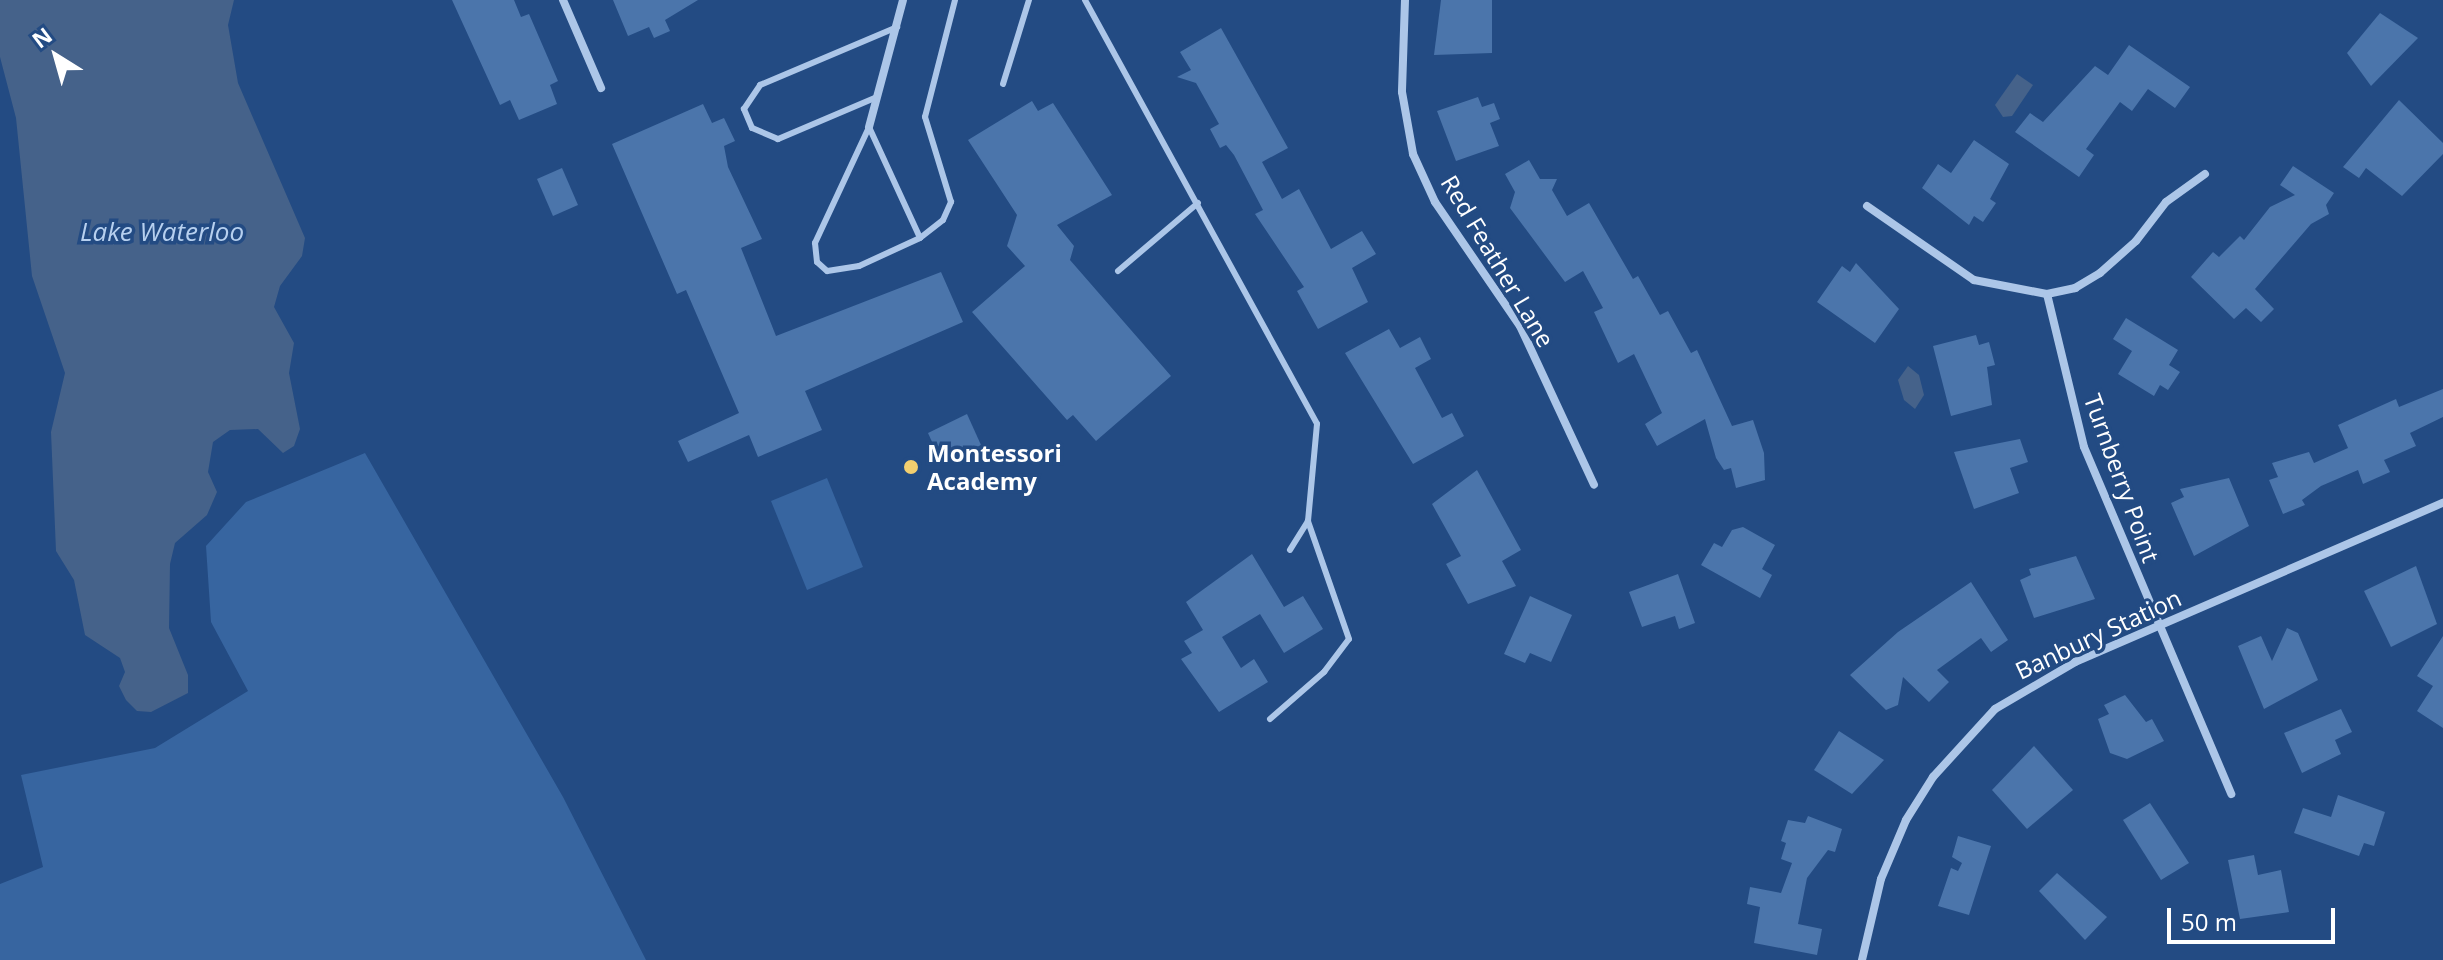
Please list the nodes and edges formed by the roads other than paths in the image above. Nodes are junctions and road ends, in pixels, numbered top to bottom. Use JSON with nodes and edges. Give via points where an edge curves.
{"nodes":[{"id":1,"x":563,"y":0,"type":"edge"},
{"id":2,"x":903,"y":0,"type":"edge"},
{"id":3,"x":955,"y":0,"type":"edge"},
{"id":4,"x":1029,"y":0,"type":"edge"},
{"id":5,"x":1085,"y":0,"type":"edge"},
{"id":6,"x":1405,"y":0,"type":"edge"},
{"id":7,"x":897,"y":27,"type":"junction"},
{"id":8,"x":1003,"y":84,"type":"dead end"},
{"id":9,"x":601,"y":88,"type":"dead end"},
{"id":10,"x":877,"y":97,"type":"junction"},
{"id":11,"x":869,"y":127,"type":"junction"},
{"id":12,"x":2205,"y":174,"type":"dead end"},
{"id":13,"x":1198,"y":203,"type":"junction"},
{"id":14,"x":1867,"y":206,"type":"dead end"},
{"id":15,"x":920,"y":238,"type":"junction"},
{"id":16,"x":1118,"y":271,"type":"dead end"},
{"id":17,"x":2047,"y":294,"type":"junction"},
{"id":18,"x":1594,"y":485,"type":"dead end"},
{"id":19,"x":2443,"y":503,"type":"edge"},
{"id":20,"x":1308,"y":521,"type":"junction"},
{"id":21,"x":1290,"y":550,"type":"dead end"},
{"id":22,"x":2159,"y":626,"type":"junction"},
{"id":23,"x":1270,"y":719,"type":"dead end"},
{"id":24,"x":2231,"y":794,"type":"dead end"},
{"id":25,"x":1862,"y":960,"type":"edge"}],
"edges":[{"from":1,"to":9,"type":"street"},
{"from":2,"to":7,"type":"street"},
{"from":3,"to":15,"type":"lane","via":[[925,117],[951,202],[943,220]]},
{"from":4,"to":8,"type":"lane"},
{"from":5,"to":13,"type":"lane"},
{"from":6,"to":18,"type":"street","name":"Red Feather Lane","via":[[1402,92],[1413,154],[1440,211],[1520,326]]},
{"from":7,"to":10,"type":"street"},
{"from":7,"to":10,"type":"lane","via":[[760,85],[744,109],[752,128],[778,139]]},
{"from":10,"to":11,"type":"street"},
{"from":11,"to":15,"type":"lane"},
{"from":11,"to":15,"type":"lane","via":[[815,243],[817,262],[827,271],[843,271]]},
{"from":12,"to":17,"type":"street","via":[[2166,202],[2136,241],[2100,273],[2075,288]]},
{"from":13,"to":16,"type":"lane"},
{"from":13,"to":20,"type":"lane","via":[[1317,424]]},
{"from":14,"to":17,"type":"street","via":[[1974,280]]},
{"from":17,"to":22,"type":"street","name":"Turnberry Point","via":[[2084,447]]},
{"from":19,"to":22,"type":"street","name":"Banbury Station"},
{"from":20,"to":21,"type":"lane"},
{"from":20,"to":23,"type":"lane","via":[[1349,639],[1324,672]]},
{"from":22,"to":24,"type":"street","name":"Turnberry Point"},
{"from":22,"to":25,"type":"street","name":"Banbury Station","via":[[2036,682],[1965,739],[1918,798],[1897,838]]}]}
